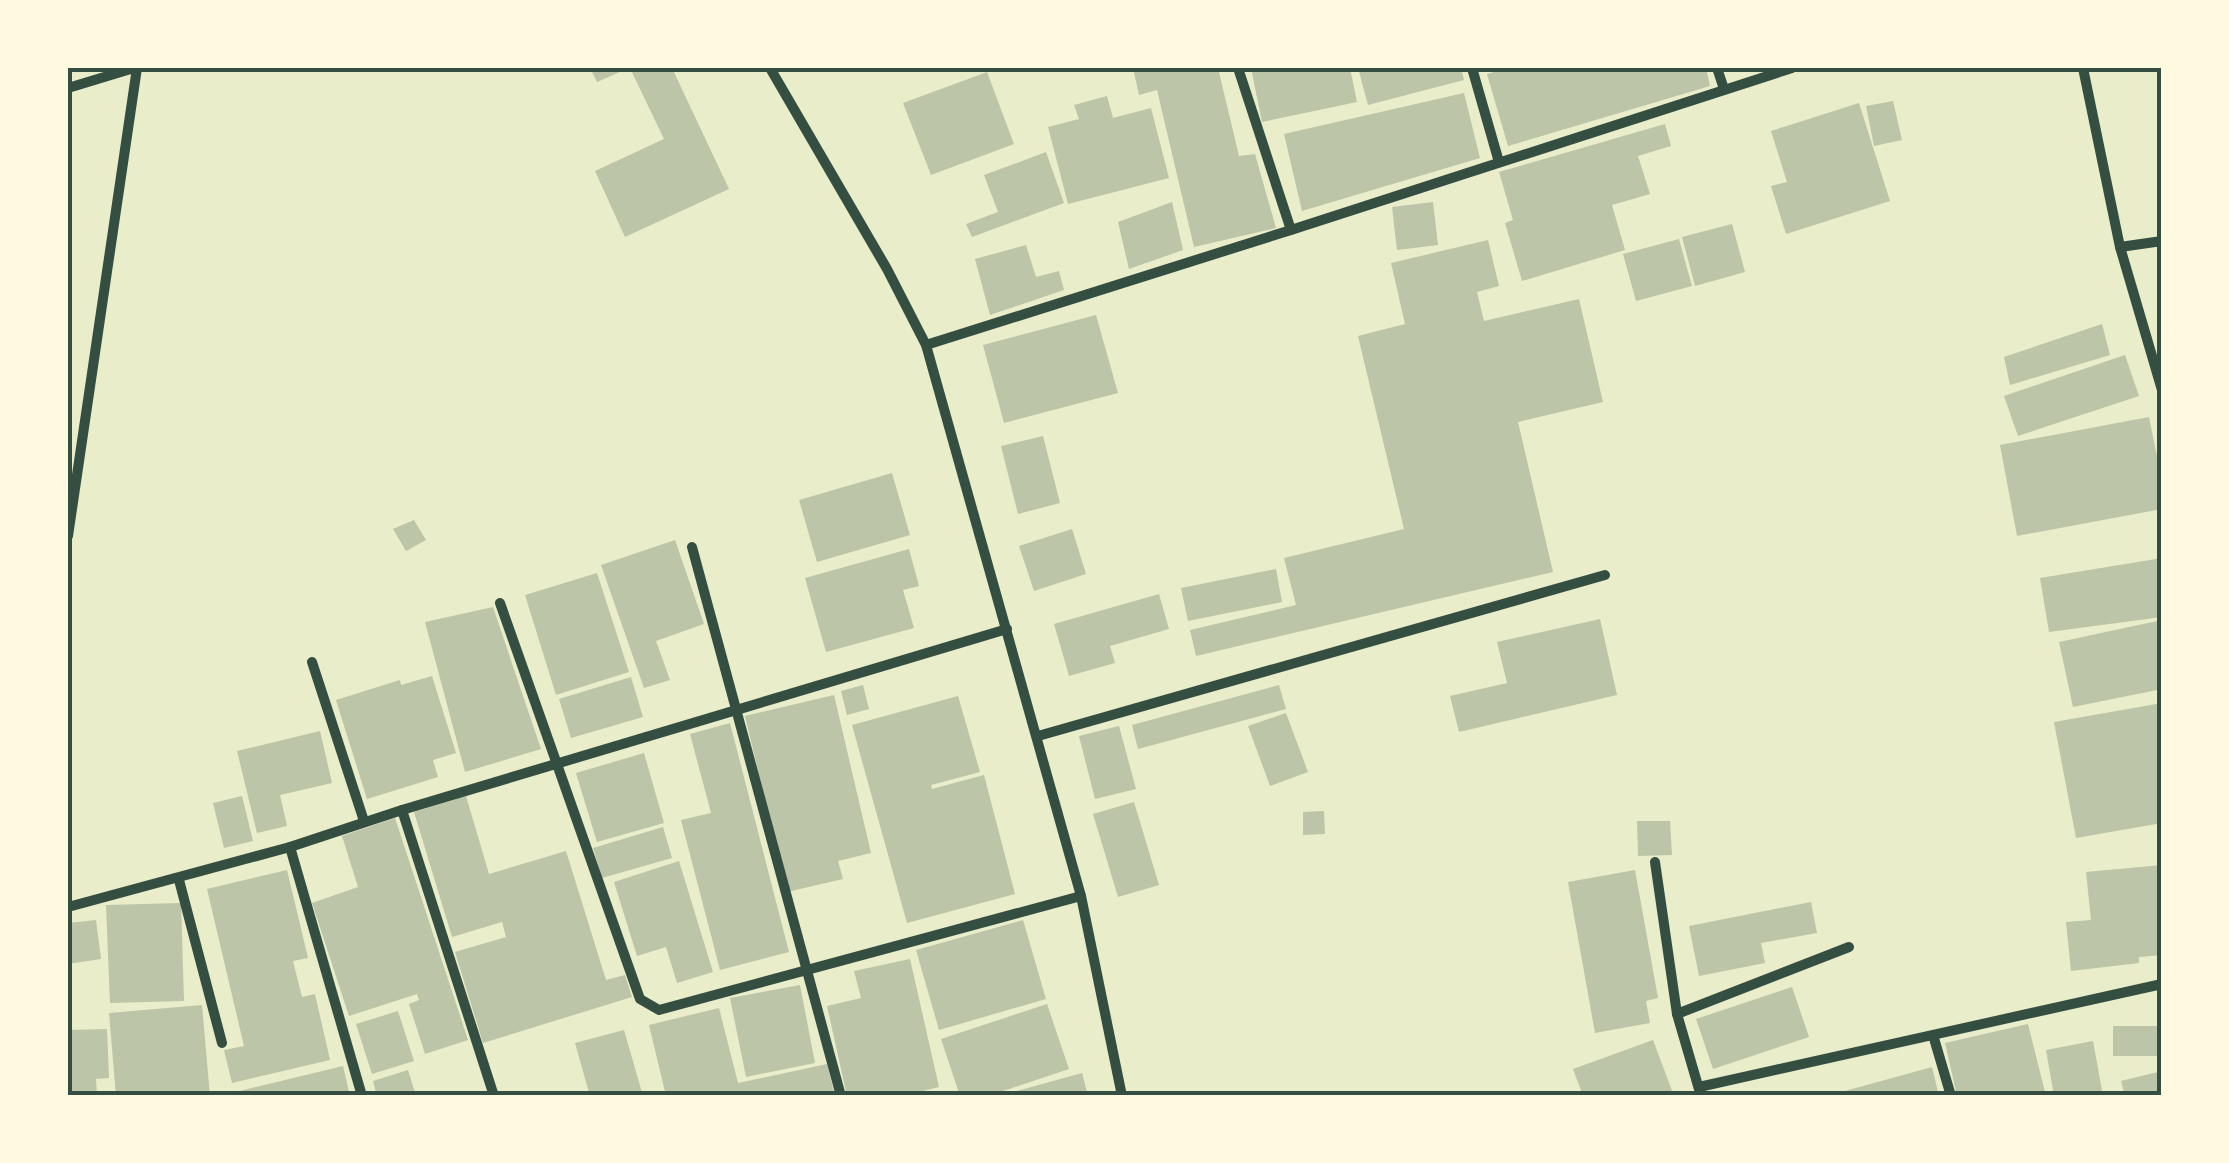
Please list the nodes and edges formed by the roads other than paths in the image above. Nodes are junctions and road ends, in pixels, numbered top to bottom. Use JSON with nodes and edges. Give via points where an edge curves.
{"nodes":[{"id":1,"x":136,"y":68,"type":"edge"},
{"id":2,"x":770,"y":68,"type":"edge"},
{"id":3,"x":1238,"y":68,"type":"edge"},
{"id":4,"x":1472,"y":68,"type":"edge"},
{"id":5,"x":1718,"y":68,"type":"edge"},
{"id":6,"x":1792,"y":68,"type":"edge"},
{"id":7,"x":2084,"y":68,"type":"edge"},
{"id":8,"x":68,"y":88,"type":"edge"},
{"id":9,"x":1724,"y":90,"type":"junction"},
{"id":10,"x":1499,"y":162,"type":"junction"},
{"id":11,"x":1291,"y":230,"type":"junction"},
{"id":12,"x":2162,"y":241,"type":"edge"},
{"id":13,"x":2120,"y":246,"type":"junction"},
{"id":14,"x":926,"y":346,"type":"junction"},
{"id":15,"x":2162,"y":390,"type":"edge"},
{"id":16,"x":68,"y":536,"type":"edge"},
{"id":17,"x":692,"y":547,"type":"dead end"},
{"id":18,"x":1605,"y":575,"type":"dead end"},
{"id":19,"x":500,"y":603,"type":"dead end"},
{"id":20,"x":1007,"y":629,"type":"junction"},
{"id":21,"x":312,"y":662,"type":"dead end"},
{"id":22,"x":732,"y":709,"type":"junction"},
{"id":23,"x":1038,"y":736,"type":"junction"},
{"id":24,"x":556,"y":764,"type":"junction"},
{"id":25,"x":402,"y":810,"type":"junction"},
{"id":26,"x":364,"y":821,"type":"junction"},
{"id":27,"x":290,"y":847,"type":"junction"},
{"id":28,"x":1655,"y":862,"type":"dead end"},
{"id":29,"x":180,"y":880,"type":"junction"},
{"id":30,"x":1081,"y":896,"type":"junction"},
{"id":31,"x":68,"y":907,"type":"edge"},
{"id":32,"x":1848,"y":947,"type":"dead end"},
{"id":33,"x":803,"y":967,"type":"junction"},
{"id":34,"x":2162,"y":984,"type":"edge"},
{"id":35,"x":1678,"y":1014,"type":"junction"},
{"id":36,"x":1933,"y":1035,"type":"junction"},
{"id":37,"x":222,"y":1042,"type":"dead end"},
{"id":38,"x":1700,"y":1091,"type":"edge"},
{"id":39,"x":362,"y":1096,"type":"edge"},
{"id":40,"x":494,"y":1096,"type":"edge"},
{"id":41,"x":841,"y":1096,"type":"edge"},
{"id":42,"x":1122,"y":1096,"type":"edge"},
{"id":43,"x":1951,"y":1096,"type":"edge"}],
"edges":[{"from":1,"to":8,"type":"street"},
{"from":1,"to":16,"type":"street"},
{"from":2,"to":14,"type":"street"},
{"from":3,"to":11,"type":"street"},
{"from":4,"to":10,"type":"street"},
{"from":5,"to":9,"type":"street"},
{"from":6,"to":9,"type":"street"},
{"from":7,"to":13,"type":"street"},
{"from":9,"to":10,"type":"street"},
{"from":10,"to":11,"type":"street"},
{"from":11,"to":14,"type":"street"},
{"from":12,"to":13,"type":"street"},
{"from":13,"to":15,"type":"street"},
{"from":14,"to":20,"type":"street"},
{"from":17,"to":22,"type":"street"},
{"from":18,"to":23,"type":"street"},
{"from":19,"to":24,"type":"street"},
{"from":20,"to":22,"type":"street"},
{"from":20,"to":23,"type":"street"},
{"from":21,"to":26,"type":"street"},
{"from":22,"to":24,"type":"street"},
{"from":22,"to":33,"type":"street"},
{"from":23,"to":30,"type":"street"},
{"from":24,"to":25,"type":"street"},
{"from":24,"to":33,"type":"street","via":[[640,999],[658,1010]]},
{"from":25,"to":26,"type":"street"},
{"from":25,"to":40,"type":"street"},
{"from":26,"to":27,"type":"street"},
{"from":27,"to":29,"type":"street"},
{"from":27,"to":39,"type":"street"},
{"from":28,"to":35,"type":"street"},
{"from":29,"to":31,"type":"street"},
{"from":29,"to":37,"type":"street"},
{"from":30,"to":33,"type":"street"},
{"from":30,"to":42,"type":"street"},
{"from":32,"to":35,"type":"street"},
{"from":33,"to":41,"type":"street"},
{"from":34,"to":36,"type":"street"},
{"from":35,"to":38,"type":"street"},
{"from":36,"to":38,"type":"street"},
{"from":36,"to":43,"type":"street"}]}
